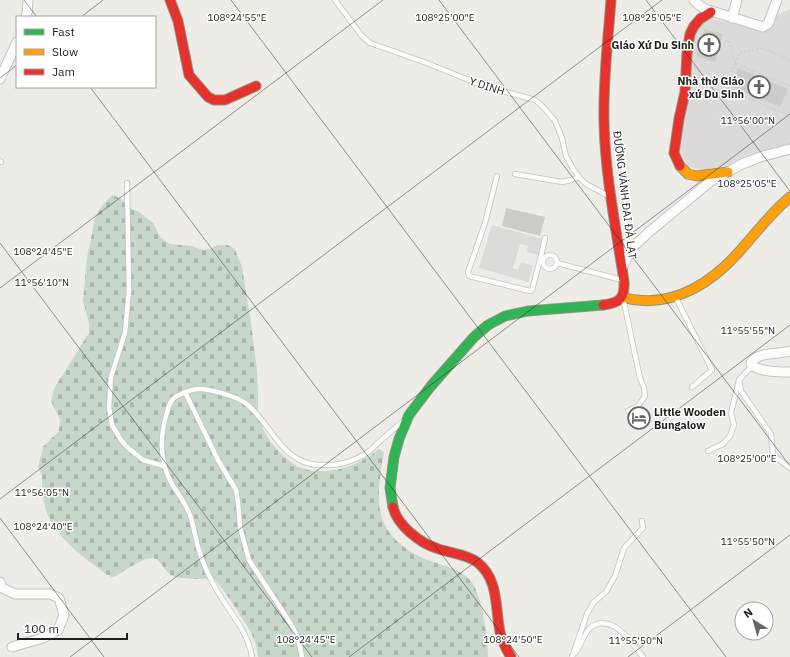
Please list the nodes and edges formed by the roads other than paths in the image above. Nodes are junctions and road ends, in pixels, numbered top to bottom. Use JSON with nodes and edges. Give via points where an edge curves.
{"nodes":[{"id":1,"x":28,"y":0,"type":"edge"},
{"id":2,"x":170,"y":0,"type":"edge"},
{"id":3,"x":335,"y":0,"type":"edge"},
{"id":4,"x":611,"y":0,"type":"edge"},
{"id":5,"x":694,"y":0,"type":"edge"},
{"id":6,"x":737,"y":0,"type":"edge"},
{"id":7,"x":777,"y":0,"type":"edge"},
{"id":8,"x":711,"y":12,"type":"junction"},
{"id":9,"x":27,"y":16,"type":"edge"},
{"id":10,"x":732,"y":18,"type":"junction"},
{"id":11,"x":16,"y":44,"type":"edge"},
{"id":12,"x":0,"y":80,"type":"edge"},
{"id":13,"x":256,"y":86,"type":"dead end"},
{"id":14,"x":790,"y":149,"type":"edge"},
{"id":15,"x":728,"y":172,"type":"junction"},
{"id":16,"x":515,"y":174,"type":"dead end"},
{"id":17,"x":497,"y":176,"type":"dead end"},
{"id":18,"x":579,"y":177,"type":"junction"},
{"id":19,"x":127,"y":183,"type":"dead end"},
{"id":20,"x":790,"y":197,"type":"edge"},
{"id":21,"x":612,"y":200,"type":"junction"},
{"id":22,"x":545,"y":238,"type":"dead end"},
{"id":23,"x":542,"y":260,"type":"junction"},
{"id":24,"x":557,"y":263,"type":"junction"},
{"id":25,"x":622,"y":268,"type":"junction"},
{"id":26,"x":624,"y":281,"type":"junction"},
{"id":27,"x":675,"y":296,"type":"junction"},
{"id":28,"x":622,"y":297,"type":"junction"},
{"id":29,"x":790,"y":351,"type":"edge"},
{"id":30,"x":752,"y":366,"type":"junction"},
{"id":31,"x":790,"y":372,"type":"edge"},
{"id":32,"x":739,"y":380,"type":"junction"},
{"id":33,"x":692,"y":387,"type":"dead end"},
{"id":34,"x":185,"y":392,"type":"junction"},
{"id":35,"x":628,"y":411,"type":"dead end"},
{"id":36,"x":409,"y":415,"type":"junction"},
{"id":37,"x":708,"y":452,"type":"dead end"},
{"id":38,"x":164,"y":466,"type":"junction"},
{"id":39,"x":790,"y":468,"type":"edge"},
{"id":40,"x":642,"y":521,"type":"dead end"},
{"id":41,"x":0,"y":582,"type":"edge"},
{"id":42,"x":12,"y":647,"type":"dead end"},
{"id":43,"x":572,"y":656,"type":"edge"},
{"id":44,"x":252,"y":657,"type":"edge"},
{"id":45,"x":302,"y":657,"type":"edge"},
{"id":46,"x":511,"y":657,"type":"edge"},
{"id":47,"x":643,"y":657,"type":"edge"}],
"edges":[{"from":1,"to":9,"type":"street"},
{"from":2,"to":13,"type":"main road","via":[[178,21],[188,75],[208,97],[225,100]]},
{"from":3,"to":18,"type":"lane","name":"Y DINH","via":[[370,43],[486,87],[534,100],[540,104],[555,121],[566,156]]},
{"from":4,"to":21,"type":"main road","name":"ĐƯỜNG VÀNH ĐAI ĐÀ LẠT","via":[[604,121]]},
{"from":5,"to":8,"type":"street"},
{"from":6,"to":10,"type":"street"},
{"from":7,"to":10,"type":"street","via":[[768,24],[763,28]]},
{"from":8,"to":10,"type":"street"},
{"from":8,"to":15,"type":"main road","via":[[700,18],[690,34],[685,92],[678,119],[674,153],[688,174],[697,176]]},
{"from":11,"to":12,"type":"street"},
{"from":14,"to":15,"type":"street","via":[[760,157]]},
{"from":15,"to":25,"type":"street","via":[[711,181],[649,232],[632,248]]},
{"from":16,"to":18,"type":"lane","via":[[562,182]]},
{"from":17,"to":23,"type":"lane","via":[[485,223],[468,272],[469,276],[530,291]]},
{"from":18,"to":21,"type":"lane","name":"Y DINH"},
{"from":19,"to":38,"type":"lane","via":[[127,311],[125,333],[111,377],[109,407],[112,425],[127,447],[143,460]]},
{"from":20,"to":27,"type":"main road","via":[[717,274],[697,287]]},
{"from":21,"to":25,"type":"main road","name":"ĐƯỜNG VÀNH ĐAI ĐÀ LẠT"},
{"from":22,"to":23,"type":"lane"},
{"from":23,"to":24,"type":"lane","via":[[550,254],[557,259]]},
{"from":23,"to":24,"type":"lane","via":[[547,269],[552,269]]},
{"from":24,"to":26,"type":"lane"},
{"from":25,"to":26,"type":"main road","name":"ĐƯỜNG VÀNH ĐAI ĐÀ LẠT"},
{"from":26,"to":28,"type":"main road","name":"ĐƯỜNG VÀNH ĐAI ĐÀ LẠT","via":[[625,293]]},
{"from":27,"to":28,"type":"main road","via":[[641,301]]},
{"from":27,"to":33,"type":"lane","via":[[712,370]]},
{"from":28,"to":35,"type":"lane","via":[[645,396],[638,406]]},
{"from":28,"to":36,"type":"main road","via":[[612,304],[528,311],[505,316],[488,325],[431,386]]},
{"from":29,"to":30,"type":"street","via":[[758,356],[753,359]]},
{"from":30,"to":31,"type":"street","via":[[758,370]]},
{"from":30,"to":32,"type":"lane"},
{"from":32,"to":37,"type":"lane","via":[[731,413],[734,425],[730,436],[723,444]]},
{"from":32,"to":39,"type":"lane","via":[[741,391],[771,434],[773,455]]},
{"from":34,"to":36,"type":"lane","via":[[198,389],[223,393],[248,404],[288,452],[311,464],[333,466],[368,452]]},
{"from":34,"to":38,"type":"lane","via":[[174,397],[165,418],[161,451]]},
{"from":34,"to":45,"type":"lane","via":[[218,460],[236,490],[240,528],[249,560],[291,624],[298,638]]},
{"from":36,"to":46,"type":"main road","via":[[394,457],[390,488],[394,510],[408,531],[435,548],[476,561],[488,573],[497,606],[500,631],[505,648]]},
{"from":38,"to":44,"type":"lane","via":[[190,516],[209,575],[220,597],[246,636]]},
{"from":40,"to":43,"type":"lane","via":[[643,528],[624,548],[606,592],[594,602],[587,614]]},
{"from":41,"to":42,"type":"street","via":[[2,588],[15,594],[50,594],[59,598],[64,615],[58,630],[43,638]]},
{"from":43,"to":47,"type":"lane","via":[[589,629],[602,623],[614,625]]}]}
